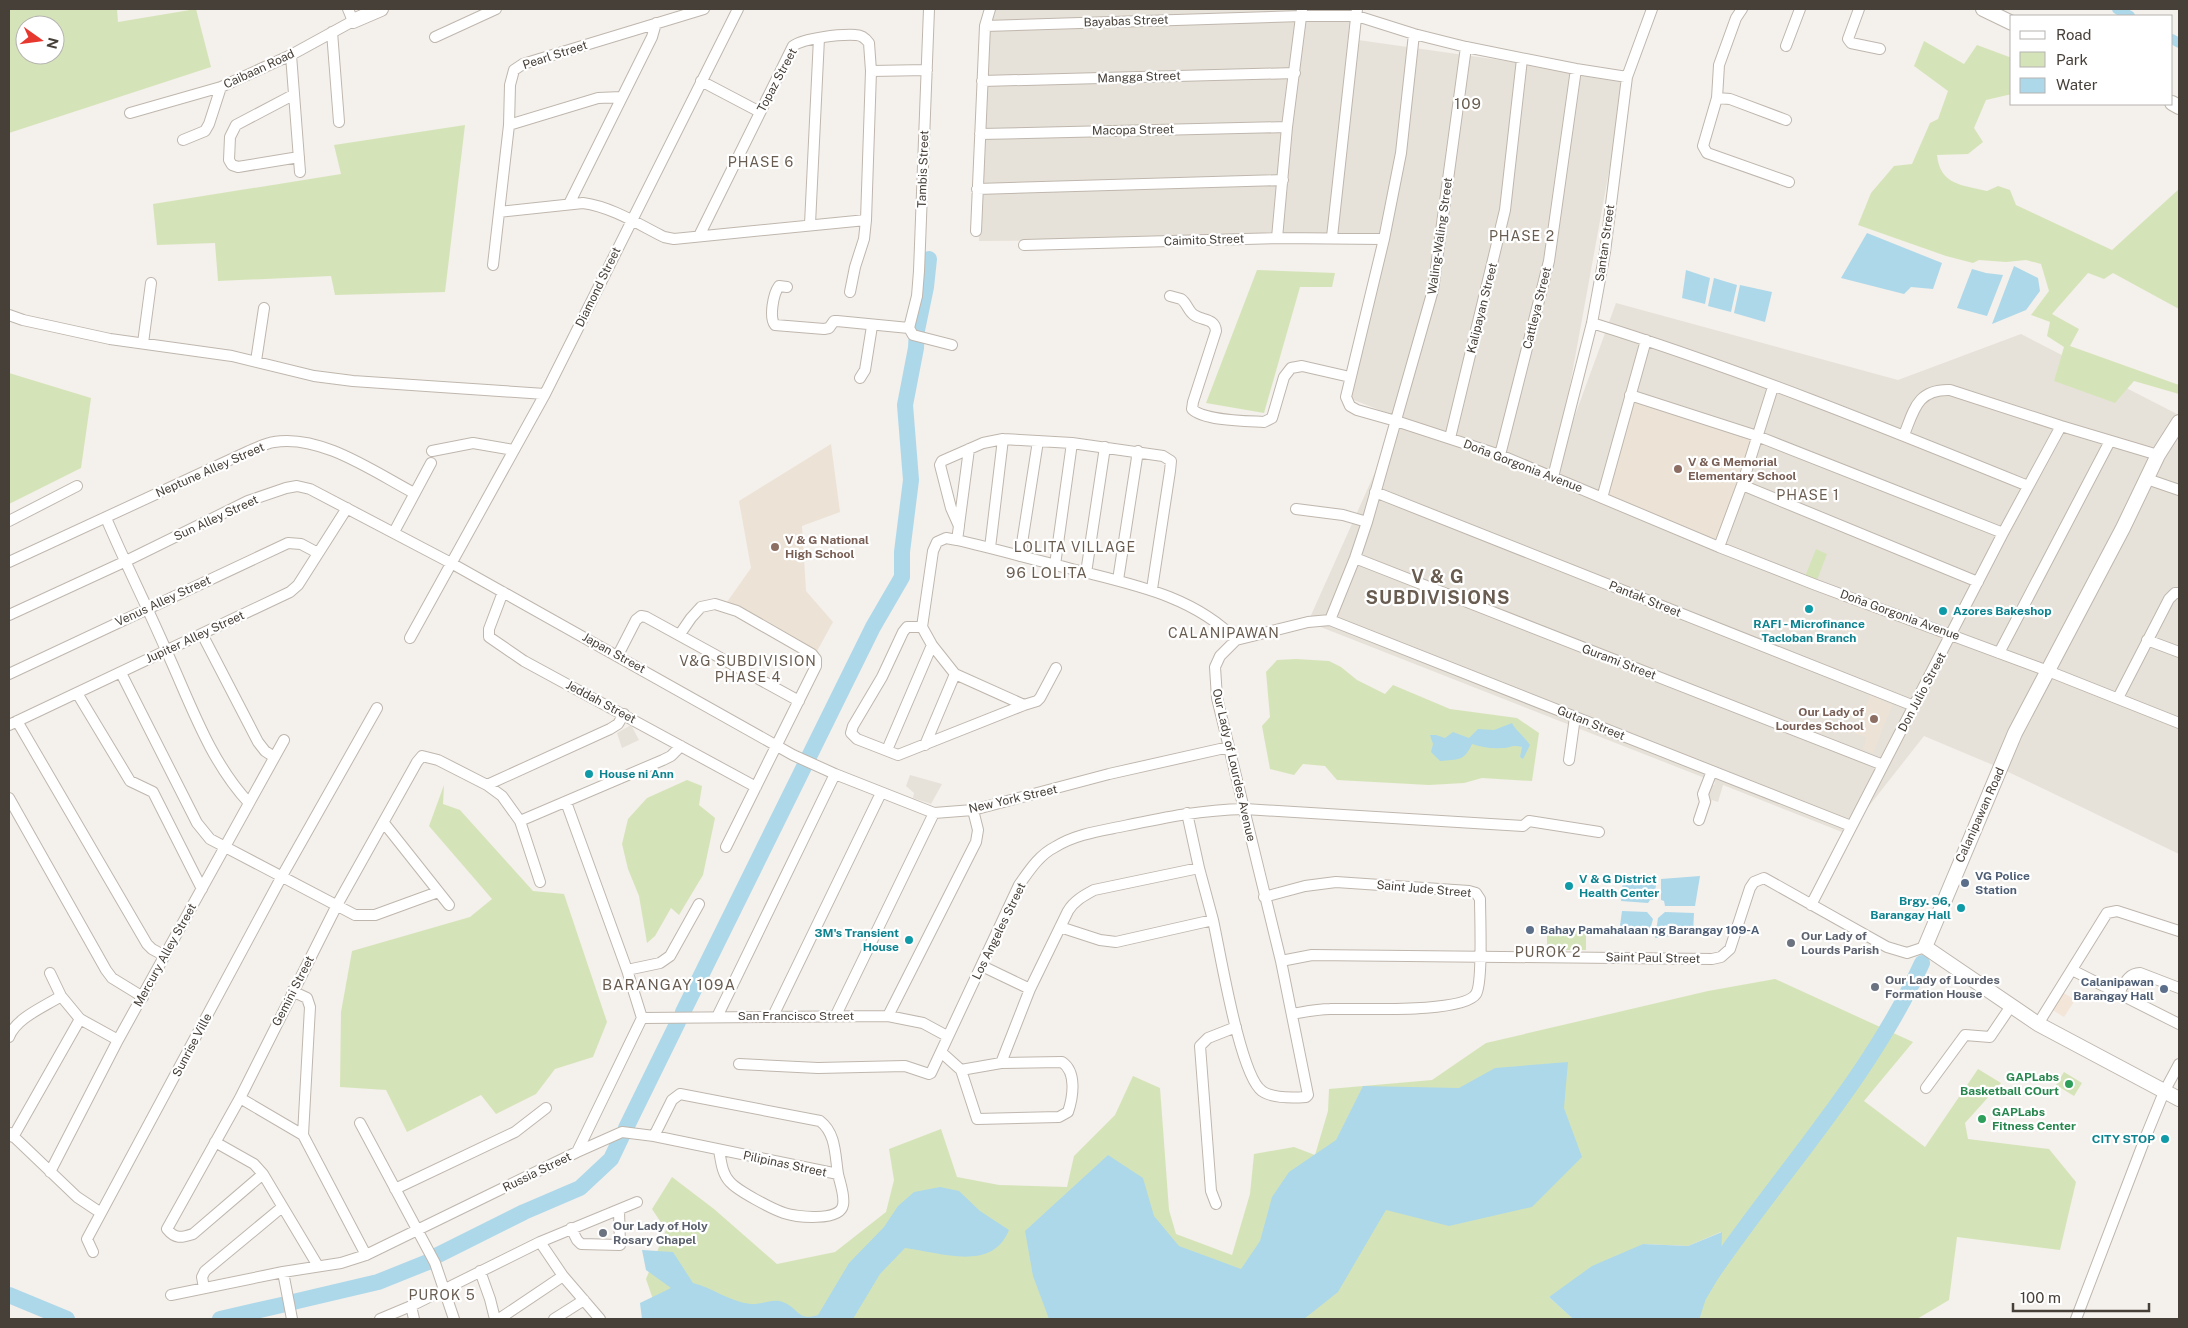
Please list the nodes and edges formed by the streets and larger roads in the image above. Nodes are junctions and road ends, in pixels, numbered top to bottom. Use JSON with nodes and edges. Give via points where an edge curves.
{"nodes":[{"id":1,"x":381,"y":9,"type":"edge"},
{"id":2,"x":496,"y":9,"type":"edge"},
{"id":3,"x":704,"y":9,"type":"edge"},
{"id":4,"x":738,"y":9,"type":"edge"},
{"id":5,"x":929,"y":9,"type":"edge"},
{"id":6,"x":990,"y":9,"type":"edge"},
{"id":7,"x":1652,"y":9,"type":"edge"},
{"id":8,"x":1742,"y":9,"type":"edge"},
{"id":9,"x":1800,"y":9,"type":"edge"},
{"id":10,"x":1859,"y":9,"type":"edge"},
{"id":11,"x":1982,"y":9,"type":"edge"},
{"id":12,"x":1302,"y":12,"type":"edge"},
{"id":13,"x":1357,"y":13,"type":"edge"},
{"id":14,"x":351,"y":15,"type":"edge"},
{"id":15,"x":2010,"y":22,"type":"edge"},
{"id":16,"x":656,"y":23,"type":"junction"},
{"id":17,"x":985,"y":26,"type":"junction"},
{"id":18,"x":332,"y":32,"type":"junction"},
{"id":19,"x":1414,"y":34,"type":"junction"},
{"id":20,"x":435,"y":37,"type":"dead end"},
{"id":21,"x":819,"y":38,"type":"junction"},
{"id":22,"x":1786,"y":46,"type":"dead end"},
{"id":23,"x":1466,"y":47,"type":"junction"},
{"id":24,"x":1880,"y":49,"type":"dead end"},
{"id":25,"x":291,"y":54,"type":"junction"},
{"id":26,"x":1522,"y":58,"type":"junction"},
{"id":27,"x":1576,"y":69,"type":"junction"},
{"id":28,"x":927,"y":70,"type":"junction"},
{"id":29,"x":871,"y":72,"type":"junction"},
{"id":30,"x":1295,"y":72,"type":"junction"},
{"id":31,"x":1627,"y":77,"type":"junction"},
{"id":32,"x":701,"y":81,"type":"junction"},
{"id":33,"x":982,"y":81,"type":"junction"},
{"id":34,"x":221,"y":88,"type":"junction"},
{"id":35,"x":293,"y":96,"type":"junction"},
{"id":36,"x":622,"y":97,"type":"junction"},
{"id":37,"x":1717,"y":98,"type":"junction"},
{"id":38,"x":760,"y":112,"type":"junction"},
{"id":39,"x":130,"y":113,"type":"dead end"},
{"id":40,"x":1786,"y":120,"type":"dead end"},
{"id":41,"x":339,"y":122,"type":"dead end"},
{"id":42,"x":508,"y":125,"type":"junction"},
{"id":43,"x":1287,"y":127,"type":"junction"},
{"id":44,"x":980,"y":134,"type":"junction"},
{"id":45,"x":183,"y":140,"type":"dead end"},
{"id":46,"x":299,"y":157,"type":"junction"},
{"id":47,"x":300,"y":172,"type":"dead end"},
{"id":48,"x":1282,"y":180,"type":"junction"},
{"id":49,"x":1789,"y":182,"type":"dead end"},
{"id":50,"x":978,"y":188,"type":"junction"},
{"id":51,"x":569,"y":204,"type":"junction"},
{"id":52,"x":498,"y":212,"type":"junction"},
{"id":53,"x":631,"y":220,"type":"junction"},
{"id":54,"x":866,"y":220,"type":"junction"},
{"id":55,"x":810,"y":224,"type":"junction"},
{"id":56,"x":976,"y":231,"type":"dead end"},
{"id":57,"x":699,"y":236,"type":"junction"},
{"id":58,"x":1332,"y":237,"type":"junction"},
{"id":59,"x":1277,"y":238,"type":"junction"},
{"id":60,"x":1384,"y":239,"type":"junction"},
{"id":61,"x":1024,"y":244,"type":"dead end"},
{"id":62,"x":493,"y":265,"type":"dead end"},
{"id":63,"x":151,"y":283,"type":"dead end"},
{"id":64,"x":787,"y":287,"type":"dead end"},
{"id":65,"x":850,"y":292,"type":"dead end"},
{"id":66,"x":1170,"y":296,"type":"dead end"},
{"id":67,"x":264,"y":308,"type":"dead end"},
{"id":68,"x":9,"y":315,"type":"edge"},
{"id":69,"x":1592,"y":324,"type":"junction"},
{"id":70,"x":872,"y":326,"type":"junction"},
{"id":71,"x":909,"y":328,"type":"junction"},
{"id":72,"x":1646,"y":340,"type":"junction"},
{"id":73,"x":143,"y":344,"type":"junction"},
{"id":74,"x":952,"y":344,"type":"dead end"},
{"id":75,"x":256,"y":361,"type":"junction"},
{"id":76,"x":1350,"y":377,"type":"junction"},
{"id":77,"x":860,"y":378,"type":"dead end"},
{"id":78,"x":1773,"y":387,"type":"junction"},
{"id":79,"x":545,"y":394,"type":"junction"},
{"id":80,"x":1630,"y":395,"type":"junction"},
{"id":81,"x":1396,"y":421,"type":"junction"},
{"id":82,"x":2179,"y":422,"type":"edge"},
{"id":83,"x":2061,"y":426,"type":"junction"},
{"id":84,"x":1904,"y":435,"type":"junction"},
{"id":85,"x":1757,"y":436,"type":"junction"},
{"id":86,"x":1450,"y":438,"type":"junction"},
{"id":87,"x":1003,"y":439,"type":"junction"},
{"id":88,"x":1038,"y":441,"type":"junction"},
{"id":89,"x":2110,"y":441,"type":"junction"},
{"id":90,"x":1072,"y":443,"type":"junction"},
{"id":91,"x":1105,"y":447,"type":"junction"},
{"id":92,"x":969,"y":449,"type":"junction"},
{"id":93,"x":514,"y":450,"type":"junction"},
{"id":94,"x":432,"y":451,"type":"dead end"},
{"id":95,"x":1138,"y":451,"type":"junction"},
{"id":96,"x":2158,"y":454,"type":"junction"},
{"id":97,"x":1500,"y":455,"type":"junction"},
{"id":98,"x":431,"y":463,"type":"dead end"},
{"id":99,"x":1553,"y":477,"type":"junction"},
{"id":100,"x":2147,"y":479,"type":"junction"},
{"id":101,"x":1742,"y":485,"type":"junction"},
{"id":102,"x":76,"y":486,"type":"dead end"},
{"id":103,"x":2028,"y":486,"type":"junction"},
{"id":104,"x":2179,"y":490,"type":"edge"},
{"id":105,"x":1376,"y":492,"type":"junction"},
{"id":106,"x":414,"y":493,"type":"junction"},
{"id":107,"x":1602,"y":498,"type":"junction"},
{"id":108,"x":347,"y":508,"type":"junction"},
{"id":109,"x":1296,"y":509,"type":"dead end"},
{"id":110,"x":106,"y":518,"type":"junction"},
{"id":111,"x":9,"y":521,"type":"edge"},
{"id":112,"x":1367,"y":522,"type":"junction"},
{"id":113,"x":958,"y":526,"type":"junction"},
{"id":114,"x":394,"y":532,"type":"junction"},
{"id":115,"x":2003,"y":533,"type":"junction"},
{"id":116,"x":957,"y":540,"type":"junction"},
{"id":117,"x":1720,"y":547,"type":"junction"},
{"id":118,"x":990,"y":548,"type":"junction"},
{"id":119,"x":318,"y":553,"type":"junction"},
{"id":120,"x":1020,"y":556,"type":"junction"},
{"id":121,"x":1355,"y":558,"type":"junction"},
{"id":122,"x":9,"y":562,"type":"edge"},
{"id":123,"x":124,"y":562,"type":"junction"},
{"id":124,"x":451,"y":563,"type":"junction"},
{"id":125,"x":1056,"y":565,"type":"junction"},
{"id":126,"x":1086,"y":573,"type":"junction"},
{"id":127,"x":1118,"y":580,"type":"junction"},
{"id":128,"x":1978,"y":582,"type":"junction"},
{"id":129,"x":1152,"y":589,"type":"junction"},
{"id":130,"x":503,"y":592,"type":"junction"},
{"id":131,"x":2179,"y":593,"type":"edge"},
{"id":132,"x":147,"y":608,"type":"junction"},
{"id":133,"x":9,"y":615,"type":"edge"},
{"id":134,"x":1330,"y":620,"type":"junction"},
{"id":135,"x":922,"y":627,"type":"junction"},
{"id":136,"x":202,"y":634,"type":"junction"},
{"id":137,"x":680,"y":634,"type":"junction"},
{"id":138,"x":1952,"y":634,"type":"junction"},
{"id":139,"x":410,"y":638,"type":"dead end"},
{"id":140,"x":1236,"y":640,"type":"junction"},
{"id":141,"x":2147,"y":640,"type":"junction"},
{"id":142,"x":932,"y":646,"type":"junction"},
{"id":143,"x":166,"y":650,"type":"junction"},
{"id":144,"x":2179,"y":652,"type":"edge"},
{"id":145,"x":1999,"y":653,"type":"junction"},
{"id":146,"x":618,"y":655,"type":"junction"},
{"id":147,"x":1056,"y":668,"type":"dead end"},
{"id":148,"x":2048,"y":671,"type":"junction"},
{"id":149,"x":121,"y":673,"type":"junction"},
{"id":150,"x":9,"y":674,"type":"edge"},
{"id":151,"x":955,"y":674,"type":"junction"},
{"id":152,"x":77,"y":693,"type":"junction"},
{"id":153,"x":2118,"y":698,"type":"junction"},
{"id":154,"x":799,"y":701,"type":"junction"},
{"id":155,"x":1024,"y":705,"type":"junction"},
{"id":156,"x":1914,"y":706,"type":"junction"},
{"id":157,"x":377,"y":708,"type":"dead end"},
{"id":158,"x":624,"y":714,"type":"junction"},
{"id":159,"x":1575,"y":717,"type":"junction"},
{"id":160,"x":13,"y":723,"type":"edge"},
{"id":161,"x":2179,"y":723,"type":"edge"},
{"id":162,"x":284,"y":740,"type":"dead end"},
{"id":163,"x":777,"y":745,"type":"junction"},
{"id":164,"x":925,"y":745,"type":"junction"},
{"id":165,"x":681,"y":746,"type":"junction"},
{"id":166,"x":1229,"y":747,"type":"junction"},
{"id":167,"x":887,"y":750,"type":"junction"},
{"id":168,"x":274,"y":757,"type":"junction"},
{"id":169,"x":1569,"y":760,"type":"dead end"},
{"id":170,"x":1883,"y":766,"type":"junction"},
{"id":171,"x":1712,"y":771,"type":"junction"},
{"id":172,"x":835,"y":774,"type":"junction"},
{"id":173,"x":487,"y":785,"type":"junction"},
{"id":174,"x":756,"y":787,"type":"junction"},
{"id":175,"x":881,"y":793,"type":"junction"},
{"id":176,"x":9,"y":798,"type":"edge"},
{"id":177,"x":566,"y":802,"type":"junction"},
{"id":178,"x":248,"y":803,"type":"junction"},
{"id":179,"x":1245,"y":809,"type":"junction"},
{"id":180,"x":973,"y":810,"type":"junction"},
{"id":181,"x":934,"y":813,"type":"junction"},
{"id":182,"x":1188,"y":813,"type":"junction"},
{"id":183,"x":1699,"y":820,"type":"dead end"},
{"id":184,"x":520,"y":821,"type":"junction"},
{"id":185,"x":384,"y":823,"type":"junction"},
{"id":186,"x":1851,"y":826,"type":"junction"},
{"id":187,"x":1599,"y":832,"type":"dead end"},
{"id":188,"x":225,"y":847,"type":"junction"},
{"id":189,"x":726,"y":847,"type":"dead end"},
{"id":190,"x":1199,"y":868,"type":"junction"},
{"id":191,"x":282,"y":876,"type":"junction"},
{"id":192,"x":540,"y":882,"type":"dead end"},
{"id":193,"x":202,"y":889,"type":"junction"},
{"id":194,"x":438,"y":892,"type":"junction"},
{"id":195,"x":1264,"y":896,"type":"junction"},
{"id":196,"x":699,"y":904,"type":"dead end"},
{"id":197,"x":337,"y":905,"type":"junction"},
{"id":198,"x":449,"y":905,"type":"dead end"},
{"id":199,"x":1810,"y":905,"type":"junction"},
{"id":200,"x":1213,"y":920,"type":"junction"},
{"id":201,"x":1060,"y":927,"type":"junction"},
{"id":202,"x":2179,"y":931,"type":"edge"},
{"id":203,"x":1925,"y":947,"type":"junction"},
{"id":204,"x":165,"y":956,"type":"junction"},
{"id":205,"x":1480,"y":956,"type":"junction"},
{"id":206,"x":1281,"y":962,"type":"junction"},
{"id":207,"x":982,"y":966,"type":"junction"},
{"id":208,"x":627,"y":970,"type":"junction"},
{"id":209,"x":2072,"y":970,"type":"junction"},
{"id":210,"x":50,"y":973,"type":"dead end"},
{"id":211,"x":2179,"y":988,"type":"edge"},
{"id":212,"x":1030,"y":989,"type":"junction"},
{"id":213,"x":292,"y":991,"type":"junction"},
{"id":214,"x":2118,"y":994,"type":"junction"},
{"id":215,"x":61,"y":996,"type":"junction"},
{"id":216,"x":143,"y":997,"type":"junction"},
{"id":217,"x":2010,"y":1006,"type":"junction"},
{"id":218,"x":1292,"y":1014,"type":"junction"},
{"id":219,"x":836,"y":1015,"type":"junction"},
{"id":220,"x":773,"y":1016,"type":"junction"},
{"id":221,"x":888,"y":1016,"type":"junction"},
{"id":222,"x":717,"y":1017,"type":"junction"},
{"id":223,"x":642,"y":1018,"type":"junction"},
{"id":224,"x":80,"y":1019,"type":"junction"},
{"id":225,"x":2038,"y":1024,"type":"junction"},
{"id":226,"x":2179,"y":1024,"type":"edge"},
{"id":227,"x":1236,"y":1027,"type":"junction"},
{"id":228,"x":947,"y":1036,"type":"junction"},
{"id":229,"x":9,"y":1038,"type":"edge"},
{"id":230,"x":118,"y":1040,"type":"junction"},
{"id":231,"x":941,"y":1052,"type":"junction"},
{"id":232,"x":1001,"y":1063,"type":"junction"},
{"id":233,"x":739,"y":1064,"type":"dead end"},
{"id":234,"x":2179,"y":1064,"type":"edge"},
{"id":235,"x":961,"y":1070,"type":"junction"},
{"id":236,"x":1926,"y":1088,"type":"dead end"},
{"id":237,"x":2164,"y":1092,"type":"junction"},
{"id":238,"x":240,"y":1098,"type":"junction"},
{"id":239,"x":2179,"y":1099,"type":"edge"},
{"id":240,"x":546,"y":1108,"type":"dead end"},
{"id":241,"x":360,"y":1123,"type":"dead end"},
{"id":242,"x":590,"y":1125,"type":"junction"},
{"id":243,"x":11,"y":1135,"type":"edge"},
{"id":244,"x":303,"y":1135,"type":"junction"},
{"id":245,"x":654,"y":1136,"type":"junction"},
{"id":246,"x":603,"y":1140,"type":"junction"},
{"id":247,"x":215,"y":1142,"type":"junction"},
{"id":248,"x":719,"y":1150,"type":"junction"},
{"id":249,"x":577,"y":1152,"type":"junction"},
{"id":250,"x":50,"y":1172,"type":"junction"},
{"id":251,"x":262,"y":1174,"type":"junction"},
{"id":252,"x":838,"y":1174,"type":"junction"},
{"id":253,"x":394,"y":1189,"type":"junction"},
{"id":254,"x":637,"y":1202,"type":"dead end"},
{"id":255,"x":1216,"y":1204,"type":"dead end"},
{"id":256,"x":281,"y":1208,"type":"junction"},
{"id":257,"x":619,"y":1211,"type":"junction"},
{"id":258,"x":101,"y":1213,"type":"junction"},
{"id":259,"x":571,"y":1228,"type":"junction"},
{"id":260,"x":417,"y":1230,"type":"junction"},
{"id":261,"x":540,"y":1242,"type":"junction"},
{"id":262,"x":93,"y":1252,"type":"dead end"},
{"id":263,"x":366,"y":1255,"type":"junction"},
{"id":264,"x":318,"y":1266,"type":"junction"},
{"id":265,"x":480,"y":1271,"type":"junction"},
{"id":266,"x":283,"y":1272,"type":"junction"},
{"id":267,"x":563,"y":1276,"type":"junction"},
{"id":268,"x":204,"y":1288,"type":"junction"},
{"id":269,"x":445,"y":1288,"type":"junction"},
{"id":270,"x":171,"y":1295,"type":"dead end"},
{"id":271,"x":584,"y":1300,"type":"junction"},
{"id":272,"x":411,"y":1306,"type":"junction"},
{"id":273,"x":292,"y":1319,"type":"edge"},
{"id":274,"x":380,"y":1319,"type":"edge"},
{"id":275,"x":414,"y":1319,"type":"edge"},
{"id":276,"x":454,"y":1319,"type":"edge"},
{"id":277,"x":497,"y":1319,"type":"edge"},
{"id":278,"x":554,"y":1319,"type":"edge"},
{"id":279,"x":600,"y":1319,"type":"edge"},
{"id":280,"x":2076,"y":1319,"type":"edge"}],
"edges":[{"from":1,"to":14,"type":"street","name":"Caibaan Road"},
{"from":2,"to":20,"type":"street"},
{"from":3,"to":16,"type":"street","name":"Pearl Street"},
{"from":4,"to":32,"type":"street","name":"Diamond Street"},
{"from":5,"to":28,"type":"street","name":"Tambis Street"},
{"from":6,"to":17,"type":"street"},
{"from":7,"to":31,"type":"street","name":"Santan Street"},
{"from":8,"to":37,"type":"street","via":[[1719,65]]},
{"from":9,"to":22,"type":"street"},
{"from":10,"to":24,"type":"street","via":[[1848,39]]},
{"from":11,"to":15,"type":"street"},
{"from":12,"to":13,"type":"street","name":"Bayabas Street"},
{"from":12,"to":17,"type":"street","name":"Bayabas Street"},
{"from":12,"to":30,"type":"street"},
{"from":13,"to":19,"type":"street","name":"Bayabas Street"},
{"from":13,"to":58,"type":"street"},
{"from":14,"to":18,"type":"street","name":"Caibaan Road"},
{"from":16,"to":36,"type":"street","via":[[652,38]]},
{"from":16,"to":42,"type":"street","name":"Pearl Street","via":[[523,64],[514,70]]},
{"from":17,"to":33,"type":"street"},
{"from":18,"to":25,"type":"street","name":"Caibaan Road"},
{"from":18,"to":41,"type":"street"},
{"from":19,"to":23,"type":"street","name":"Bayabas Street"},
{"from":19,"to":60,"type":"street","name":"Doña Gorgonia Avenue","via":[[1401,153]]},
{"from":21,"to":29,"type":"street","name":"Topaz Street","via":[[857,35],[866,38]]},
{"from":21,"to":38,"type":"street","name":"Topaz Street","via":[[793,46]]},
{"from":21,"to":55,"type":"street"},
{"from":23,"to":26,"type":"street","name":"Bayabas Street"},
{"from":23,"to":81,"type":"street","name":"Waling-Waling Street","via":[[1434,290]]},
{"from":25,"to":34,"type":"street","name":"Caibaan Road"},
{"from":25,"to":35,"type":"street"},
{"from":26,"to":27,"type":"street","name":"Bayabas Street"},
{"from":26,"to":86,"type":"street","name":"Kalipayan Street","via":[[1505,210]]},
{"from":27,"to":31,"type":"street","name":"Bayabas Street"},
{"from":27,"to":97,"type":"street","name":"Cattleya Street","via":[[1549,261]]},
{"from":28,"to":29,"type":"street"},
{"from":28,"to":71,"type":"street","name":"Tambis Street","via":[[919,271]]},
{"from":29,"to":54,"type":"street","name":"Topaz Street"},
{"from":30,"to":33,"type":"street","name":"Mangga Street"},
{"from":30,"to":43,"type":"street"},
{"from":31,"to":69,"type":"street","name":"Santan Street"},
{"from":32,"to":38,"type":"street"},
{"from":32,"to":53,"type":"street","name":"Diamond Street"},
{"from":33,"to":44,"type":"street"},
{"from":34,"to":39,"type":"street","name":"Caibaan Road"},
{"from":34,"to":45,"type":"street","via":[[205,131]]},
{"from":35,"to":46,"type":"street"},
{"from":35,"to":46,"type":"street","via":[[236,124],[230,137],[229,160],[238,167]]},
{"from":36,"to":42,"type":"street","via":[[598,98]]},
{"from":36,"to":51,"type":"street"},
{"from":37,"to":40,"type":"street","via":[[1730,99]]},
{"from":37,"to":49,"type":"street","via":[[1703,146],[1707,153]]},
{"from":38,"to":57,"type":"street","name":"Topaz Street"},
{"from":42,"to":52,"type":"street","name":"Pearl Street"},
{"from":43,"to":44,"type":"street","name":"Macopa Street"},
{"from":43,"to":48,"type":"street"},
{"from":44,"to":50,"type":"street"},
{"from":46,"to":47,"type":"street"},
{"from":48,"to":50,"type":"street"},
{"from":48,"to":59,"type":"street"},
{"from":50,"to":56,"type":"street"},
{"from":51,"to":52,"type":"street"},
{"from":51,"to":53,"type":"street","via":[[594,204]]},
{"from":52,"to":62,"type":"street","name":"Pearl Street"},
{"from":53,"to":57,"type":"street","via":[[664,237]]},
{"from":53,"to":79,"type":"street","name":"Diamond Street"},
{"from":54,"to":55,"type":"street"},
{"from":54,"to":65,"type":"street","name":"Topaz Street"},
{"from":55,"to":57,"type":"street"},
{"from":58,"to":59,"type":"street","name":"Caimito Street"},
{"from":58,"to":60,"type":"street","name":"Caimito Street"},
{"from":59,"to":61,"type":"street","name":"Caimito Street"},
{"from":60,"to":76,"type":"street","name":"Doña Gorgonia Avenue"},
{"from":63,"to":73,"type":"street"},
{"from":64,"to":70,"type":"street","via":[[779,286],[776,291],[772,318],[775,325],[824,329],[837,321]]},
{"from":66,"to":76,"type":"street","via":[[1181,299],[1193,315],[1215,325],[1216,331],[1193,402],[1192,409],[1196,413],[1236,420],[1268,421],[1272,418],[1284,377],[1291,368],[1302,366]]},
{"from":67,"to":75,"type":"street"},
{"from":68,"to":73,"type":"street"},
{"from":69,"to":72,"type":"street"},
{"from":69,"to":99,"type":"street","name":"Santan Street"},
{"from":70,"to":71,"type":"street"},
{"from":70,"to":77,"type":"street","via":[[865,370]]},
{"from":71,"to":74,"type":"street","via":[[914,335]]},
{"from":72,"to":78,"type":"street"},
{"from":72,"to":80,"type":"street"},
{"from":73,"to":75,"type":"street"},
{"from":75,"to":79,"type":"street","via":[[314,376],[353,381]]},
{"from":76,"to":81,"type":"street","name":"Doña Gorgonia Avenue","via":[[1346,398],[1350,406]]},
{"from":78,"to":84,"type":"street"},
{"from":78,"to":85,"type":"street"},
{"from":79,"to":93,"type":"street","name":"Diamond Street"},
{"from":80,"to":85,"type":"street"},
{"from":80,"to":107,"type":"street"},
{"from":81,"to":86,"type":"street","name":"Doña Gorgonia Avenue"},
{"from":81,"to":105,"type":"street","name":"Waling-Waling Street"},
{"from":82,"to":96,"type":"street","name":"Calanipawan Road"},
{"from":83,"to":84,"type":"street","via":[[1942,390],[1923,397],[1916,404]]},
{"from":83,"to":89,"type":"street"},
{"from":83,"to":103,"type":"street","name":"Don Julio Street"},
{"from":84,"to":103,"type":"street"},
{"from":85,"to":101,"type":"street"},
{"from":85,"to":115,"type":"street"},
{"from":86,"to":97,"type":"street","name":"Doña Gorgonia Avenue"},
{"from":87,"to":88,"type":"street"},
{"from":87,"to":92,"type":"street","via":[[990,440]]},
{"from":87,"to":118,"type":"street"},
{"from":88,"to":90,"type":"street"},
{"from":88,"to":120,"type":"street"},
{"from":89,"to":96,"type":"street"},
{"from":89,"to":145,"type":"street"},
{"from":90,"to":91,"type":"street"},
{"from":90,"to":125,"type":"street"},
{"from":91,"to":95,"type":"street"},
{"from":91,"to":126,"type":"street"},
{"from":92,"to":113,"type":"street"},
{"from":92,"to":113,"type":"street","via":[[942,461],[940,465]]},
{"from":93,"to":94,"type":"street","via":[[473,443]]},
{"from":93,"to":124,"type":"street","name":"Diamond Street"},
{"from":95,"to":127,"type":"street"},
{"from":95,"to":129,"type":"street","via":[[1163,456],[1170,461]]},
{"from":96,"to":100,"type":"street","name":"Calanipawan Road"},
{"from":97,"to":99,"type":"street","name":"Doña Gorgonia Avenue"},
{"from":98,"to":106,"type":"street"},
{"from":99,"to":107,"type":"street","name":"Doña Gorgonia Avenue"},
{"from":100,"to":104,"type":"street"},
{"from":100,"to":148,"type":"street","name":"Calanipawan Road"},
{"from":101,"to":117,"type":"street"},
{"from":101,"to":128,"type":"street"},
{"from":102,"to":111,"type":"street"},
{"from":103,"to":115,"type":"street","name":"Don Julio Street"},
{"from":105,"to":112,"type":"street","name":"Waling-Waling Street"},
{"from":105,"to":156,"type":"street","name":"Pantak Street"},
{"from":106,"to":110,"type":"street","name":"Neptune Alley Street","via":[[335,451],[308,443],[274,442],[249,450]]},
{"from":106,"to":114,"type":"street"},
{"from":107,"to":117,"type":"street","name":"Doña Gorgonia Avenue"},
{"from":108,"to":114,"type":"street","name":"Sun Alley Street"},
{"from":108,"to":119,"type":"street","name":"Jupiter Alley Street"},
{"from":108,"to":123,"type":"street","name":"Sun Alley Street","via":[[310,489],[286,488],[248,501]]},
{"from":109,"to":112,"type":"street","via":[[1343,514]]},
{"from":110,"to":122,"type":"street","name":"Neptune Alley Street"},
{"from":110,"to":123,"type":"street"},
{"from":112,"to":121,"type":"street","name":"Waling-Waling Street"},
{"from":113,"to":116,"type":"street"},
{"from":114,"to":124,"type":"street","name":"Sun Alley Street"},
{"from":115,"to":128,"type":"street","name":"Don Julio Street"},
{"from":116,"to":118,"type":"street"},
{"from":116,"to":135,"type":"street","via":[[946,538],[937,542],[933,551]]},
{"from":117,"to":138,"type":"street","name":"Doña Gorgonia Avenue"},
{"from":118,"to":120,"type":"street"},
{"from":119,"to":132,"type":"street","name":"Venus Alley Street","via":[[301,544],[288,543]]},
{"from":119,"to":136,"type":"street","name":"Jupiter Alley Street","via":[[290,592]]},
{"from":120,"to":125,"type":"street"},
{"from":121,"to":134,"type":"street","name":"Waling-Waling Street"},
{"from":121,"to":170,"type":"street","name":"Gurami Street"},
{"from":123,"to":132,"type":"street"},
{"from":123,"to":133,"type":"street","name":"Sun Alley Street"},
{"from":124,"to":130,"type":"street","name":"Japan Street"},
{"from":124,"to":139,"type":"street","name":"Diamond Street"},
{"from":125,"to":126,"type":"street"},
{"from":126,"to":127,"type":"street"},
{"from":127,"to":129,"type":"street"},
{"from":128,"to":138,"type":"street","name":"Don Julio Street"},
{"from":129,"to":140,"type":"street","via":[[1220,625]]},
{"from":130,"to":146,"type":"street","name":"Japan Street"},
{"from":130,"to":158,"type":"street","name":"Jeddah Street","via":[[489,636],[524,660]]},
{"from":131,"to":141,"type":"street","via":[[2169,599]]},
{"from":132,"to":143,"type":"street"},
{"from":132,"to":150,"type":"street","name":"Venus Alley Street"},
{"from":134,"to":140,"type":"street","via":[[1308,622]]},
{"from":134,"to":159,"type":"street","name":"Gutan Street"},
{"from":135,"to":142,"type":"street"},
{"from":135,"to":167,"type":"street","via":[[908,627],[903,632],[882,677],[853,726],[852,733],[857,739]]},
{"from":136,"to":143,"type":"street","name":"Jupiter Alley Street"},
{"from":136,"to":168,"type":"street","via":[[258,742]]},
{"from":137,"to":146,"type":"street","via":[[642,616],[636,620]]},
{"from":137,"to":154,"type":"street"},
{"from":137,"to":154,"type":"street","via":[[701,607],[715,604],[737,611],[816,659],[816,666]]},
{"from":138,"to":145,"type":"street","name":"Doña Gorgonia Avenue"},
{"from":138,"to":156,"type":"street","name":"Don Julio Street"},
{"from":140,"to":166,"type":"street","name":"Our Lady of Lourdes Avenue","via":[[1220,656],[1214,671],[1216,698]]},
{"from":141,"to":144,"type":"street"},
{"from":141,"to":153,"type":"street"},
{"from":142,"to":151,"type":"street"},
{"from":142,"to":167,"type":"street"},
{"from":143,"to":149,"type":"street","name":"Jupiter Alley Street"},
{"from":143,"to":178,"type":"street","via":[[224,771]]},
{"from":145,"to":148,"type":"street","name":"Doña Gorgonia Avenue"},
{"from":146,"to":163,"type":"street","name":"Japan Street"},
{"from":147,"to":155,"type":"street","via":[[1040,698]]},
{"from":148,"to":153,"type":"street","name":"Doña Gorgonia Avenue"},
{"from":148,"to":203,"type":"street","name":"Calanipawan Road","via":[[2015,733]]},
{"from":149,"to":152,"type":"street","name":"Jupiter Alley Street"},
{"from":149,"to":188,"type":"street","via":[[197,823],[210,839]]},
{"from":151,"to":155,"type":"street"},
{"from":151,"to":164,"type":"street"},
{"from":152,"to":160,"type":"street","name":"Jupiter Alley Street"},
{"from":152,"to":193,"type":"street","via":[[130,781],[153,792]]},
{"from":153,"to":161,"type":"street","name":"Doña Gorgonia Avenue"},
{"from":154,"to":163,"type":"street"},
{"from":155,"to":164,"type":"street"},
{"from":156,"to":170,"type":"street","name":"Don Julio Street"},
{"from":157,"to":191,"type":"street","name":"Sunrise Ville"},
{"from":158,"to":165,"type":"street","name":"Jeddah Street"},
{"from":158,"to":173,"type":"street","via":[[610,729]]},
{"from":159,"to":169,"type":"street"},
{"from":159,"to":171,"type":"street","name":"Gutan Street"},
{"from":160,"to":204,"type":"street","via":[[147,944]]},
{"from":162,"to":168,"type":"street","name":"Mercury Alley Street"},
{"from":163,"to":172,"type":"street","name":"New York Street"},
{"from":163,"to":174,"type":"street"},
{"from":164,"to":167,"type":"street","via":[[898,755]]},
{"from":165,"to":174,"type":"street","name":"Jeddah Street"},
{"from":165,"to":177,"type":"street","via":[[663,760]]},
{"from":166,"to":179,"type":"street","name":"Our Lady of Lourdes Avenue"},
{"from":166,"to":180,"type":"street","name":"New York Street"},
{"from":168,"to":178,"type":"street","name":"Mercury Alley Street"},
{"from":170,"to":186,"type":"street","name":"Don Julio Street"},
{"from":171,"to":183,"type":"street","via":[[1703,795],[1705,802]]},
{"from":171,"to":186,"type":"street","name":"Gutan Street"},
{"from":172,"to":175,"type":"street","name":"New York Street"},
{"from":172,"to":222,"type":"street"},
{"from":173,"to":184,"type":"street","via":[[502,796]]},
{"from":173,"to":185,"type":"street","name":"Gemini Street","via":[[438,760],[422,756]]},
{"from":174,"to":189,"type":"street"},
{"from":175,"to":181,"type":"street","name":"New York Street"},
{"from":175,"to":220,"type":"street"},
{"from":176,"to":216,"type":"street","via":[[106,970],[112,978]]},
{"from":177,"to":184,"type":"street"},
{"from":177,"to":208,"type":"street"},
{"from":178,"to":188,"type":"street","name":"Mercury Alley Street"},
{"from":179,"to":182,"type":"street","name":"Los Angeles Street"},
{"from":179,"to":187,"type":"street","name":"Los Angeles Street","via":[[1523,826],[1529,821]]},
{"from":179,"to":195,"type":"street","name":"Our Lady of Lourdes Avenue"},
{"from":180,"to":181,"type":"street","name":"New York Street"},
{"from":180,"to":221,"type":"street","via":[[978,830],[976,842]]},
{"from":181,"to":219,"type":"street"},
{"from":182,"to":190,"type":"street"},
{"from":182,"to":207,"type":"street","name":"Los Angeles Street","via":[[1076,836],[1053,847],[1031,867],[1019,885]]},
{"from":184,"to":192,"type":"street"},
{"from":185,"to":194,"type":"street"},
{"from":185,"to":197,"type":"street","name":"Gemini Street"},
{"from":186,"to":199,"type":"street","name":"Don Julio Street"},
{"from":188,"to":191,"type":"street"},
{"from":188,"to":193,"type":"street","name":"Mercury Alley Street"},
{"from":190,"to":200,"type":"street"},
{"from":190,"to":201,"type":"street","via":[[1094,890],[1073,903]]},
{"from":191,"to":197,"type":"street"},
{"from":191,"to":258,"type":"street","name":"Sunrise Ville"},
{"from":193,"to":204,"type":"street","name":"Mercury Alley Street"},
{"from":194,"to":197,"type":"street","via":[[365,917]]},
{"from":194,"to":198,"type":"street"},
{"from":195,"to":205,"type":"street","name":"Saint Jude Street","via":[[1336,882],[1474,892],[1480,899]]},
{"from":195,"to":206,"type":"street","name":"Our Lady of Lourdes Avenue"},
{"from":196,"to":208,"type":"street","via":[[670,956],[654,965]]},
{"from":197,"to":213,"type":"street","name":"Gemini Street"},
{"from":199,"to":203,"type":"street","name":"Saint Paul Street","via":[[1892,949],[1907,953]]},
{"from":199,"to":205,"type":"street","name":"Saint Paul Street","via":[[1768,880],[1758,879],[1750,888],[1730,949],[1721,957],[1712,959]]},
{"from":200,"to":201,"type":"street","via":[[1116,942]]},
{"from":200,"to":227,"type":"street"},
{"from":201,"to":212,"type":"street"},
{"from":202,"to":209,"type":"street","via":[[2111,911]]},
{"from":203,"to":217,"type":"street"},
{"from":204,"to":216,"type":"street","name":"Mercury Alley Street"},
{"from":205,"to":206,"type":"street","name":"Saint Paul Street","via":[[1312,955]]},
{"from":205,"to":218,"type":"street","name":"Saint Jude Street","via":[[1475,995],[1458,1004],[1415,1009],[1328,1009]]},
{"from":206,"to":218,"type":"street","name":"Our Lady of Lourdes Avenue"},
{"from":207,"to":212,"type":"street"},
{"from":207,"to":228,"type":"street","name":"Los Angeles Street"},
{"from":208,"to":223,"type":"street"},
{"from":209,"to":214,"type":"street"},
{"from":209,"to":225,"type":"street"},
{"from":210,"to":215,"type":"street"},
{"from":211,"to":214,"type":"street","via":[[2140,972],[2131,974]]},
{"from":212,"to":232,"type":"street"},
{"from":213,"to":238,"type":"street","name":"Gemini Street"},
{"from":213,"to":244,"type":"street","via":[[307,998],[310,1007]]},
{"from":214,"to":226,"type":"street"},
{"from":215,"to":224,"type":"street"},
{"from":215,"to":229,"type":"street","via":[[20,1022]]},
{"from":216,"to":230,"type":"street","name":"Mercury Alley Street"},
{"from":217,"to":225,"type":"street"},
{"from":217,"to":236,"type":"street","via":[[1990,1037],[1967,1034],[1961,1039]]},
{"from":218,"to":227,"type":"street","name":"Our Lady of Lourdes Avenue","via":[[1307,1097],[1270,1095],[1258,1088],[1247,1067]]},
{"from":219,"to":220,"type":"street","name":"San Francisco Street"},
{"from":219,"to":221,"type":"street","name":"San Francisco Street"},
{"from":220,"to":222,"type":"street","name":"San Francisco Street"},
{"from":221,"to":228,"type":"street","name":"San Francisco Street","via":[[923,1023]]},
{"from":222,"to":223,"type":"street","name":"San Francisco Street"},
{"from":223,"to":242,"type":"street","name":"Russia Street"},
{"from":224,"to":230,"type":"street"},
{"from":224,"to":243,"type":"street"},
{"from":225,"to":237,"type":"street"},
{"from":227,"to":255,"type":"street","via":[[1208,1038],[1200,1046],[1211,1191]]},
{"from":228,"to":231,"type":"street","name":"Los Angeles Street"},
{"from":230,"to":250,"type":"street","name":"Mercury Alley Street"},
{"from":231,"to":233,"type":"street","name":"Los Angeles Street","via":[[928,1074],[905,1066],[847,1069]]},
{"from":231,"to":235,"type":"street"},
{"from":232,"to":235,"type":"street"},
{"from":232,"to":235,"type":"street","via":[[1062,1062],[1069,1066],[1072,1074],[1068,1112],[1059,1117],[977,1119]]},
{"from":234,"to":237,"type":"street"},
{"from":237,"to":239,"type":"street"},
{"from":237,"to":280,"type":"street"},
{"from":238,"to":244,"type":"street"},
{"from":238,"to":247,"type":"street","name":"Gemini Street"},
{"from":240,"to":253,"type":"street","via":[[515,1132]]},
{"from":241,"to":253,"type":"street"},
{"from":242,"to":246,"type":"street"},
{"from":242,"to":249,"type":"street","name":"Russia Street"},
{"from":243,"to":250,"type":"street"},
{"from":244,"to":263,"type":"street"},
{"from":245,"to":246,"type":"street","name":"Pilipinas Street","via":[[622,1132]]},
{"from":245,"to":248,"type":"street","name":"Pilipinas Street"},
{"from":245,"to":252,"type":"street","via":[[672,1100],[680,1094],[820,1121],[832,1134]]},
{"from":246,"to":249,"type":"street","name":"Pilipinas Street"},
{"from":247,"to":251,"type":"street","via":[[254,1164]]},
{"from":247,"to":251,"type":"street","name":"Gemini Street","via":[[167,1229],[172,1235],[182,1238],[193,1234]]},
{"from":248,"to":252,"type":"street","name":"Pilipinas Street"},
{"from":248,"to":252,"type":"street","name":"Pilipinas Street","via":[[723,1172],[730,1182],[783,1213],[808,1217],[834,1215],[844,1204]]},
{"from":249,"to":260,"type":"street","name":"Russia Street"},
{"from":250,"to":258,"type":"street","via":[[76,1197]]},
{"from":251,"to":256,"type":"street"},
{"from":253,"to":260,"type":"street"},
{"from":254,"to":257,"type":"street"},
{"from":256,"to":264,"type":"street"},
{"from":256,"to":268,"type":"street","via":[[205,1271],[202,1277]]},
{"from":257,"to":259,"type":"street"},
{"from":257,"to":259,"type":"street","via":[[620,1246],[581,1244]]},
{"from":258,"to":262,"type":"street","name":"Sunrise Ville","via":[[87,1239]]},
{"from":259,"to":261,"type":"street"},
{"from":260,"to":263,"type":"street","name":"Russia Street"},
{"from":260,"to":269,"type":"street"},
{"from":261,"to":265,"type":"street"},
{"from":261,"to":267,"type":"street"},
{"from":263,"to":264,"type":"street","name":"Russia Street"},
{"from":264,"to":266,"type":"street","name":"Russia Street"},
{"from":265,"to":269,"type":"street"},
{"from":265,"to":277,"type":"street"},
{"from":266,"to":268,"type":"street","name":"Russia Street"},
{"from":266,"to":273,"type":"street"},
{"from":267,"to":271,"type":"street"},
{"from":267,"to":277,"type":"street"},
{"from":268,"to":270,"type":"street","name":"Russia Street"},
{"from":269,"to":272,"type":"street"},
{"from":269,"to":276,"type":"street"},
{"from":271,"to":278,"type":"street"},
{"from":271,"to":279,"type":"street"},
{"from":272,"to":274,"type":"street"},
{"from":272,"to":275,"type":"street"}]}
